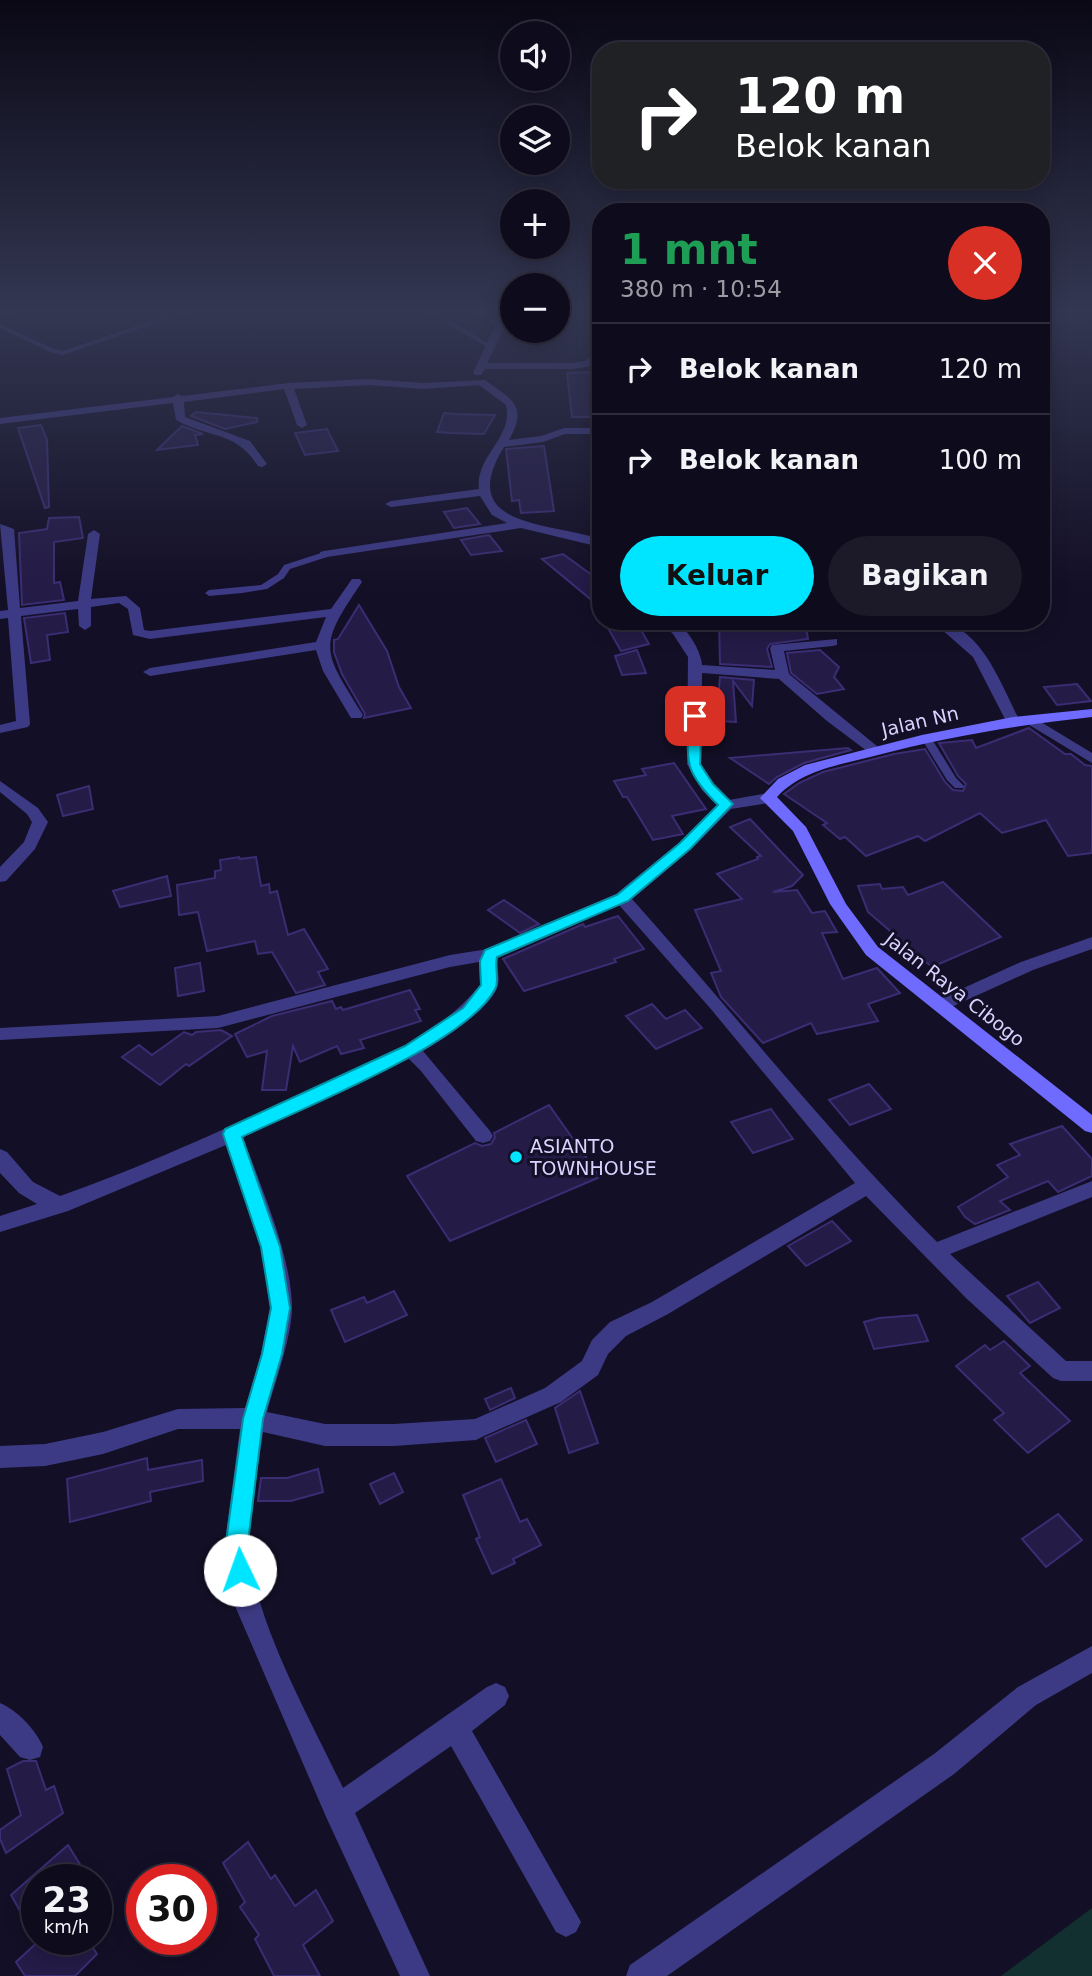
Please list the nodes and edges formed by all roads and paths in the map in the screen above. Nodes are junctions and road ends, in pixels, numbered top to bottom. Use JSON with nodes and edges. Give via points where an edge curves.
{"nodes":[{"id":1,"x":139,"y":402,"type":"edge"},
{"id":2,"x":178,"y":402,"type":"edge"},
{"id":3,"x":294,"y":402,"type":"edge"},
{"id":4,"x":509,"y":402,"type":"edge"},
{"id":5,"x":0,"y":421,"type":"edge"},
{"id":6,"x":302,"y":425,"type":"dead end"},
{"id":7,"x":592,"y":431,"type":"edge"},
{"id":8,"x":499,"y":444,"type":"junction"},
{"id":9,"x":262,"y":464,"type":"dead end"},
{"id":10,"x":483,"y":492,"type":"junction"},
{"id":11,"x":390,"y":504,"type":"dead end"},
{"id":12,"x":521,"y":524,"type":"junction"},
{"id":13,"x":0,"y":528,"type":"edge"},
{"id":14,"x":94,"y":534,"type":"dead end"},
{"id":15,"x":592,"y":540,"type":"edge"},
{"id":16,"x":324,"y":555,"type":"joint"},
{"id":17,"x":356,"y":582,"type":"dead end"},
{"id":18,"x":209,"y":593,"type":"dead end"},
{"id":19,"x":84,"y":603,"type":"junction"},
{"id":20,"x":335,"y":612,"type":"junction"},
{"id":21,"x":7,"y":614,"type":"edge"},
{"id":22,"x":85,"y":626,"type":"dead end"},
{"id":23,"x":677,"y":630,"type":"edge"},
{"id":24,"x":951,"y":630,"type":"edge"},
{"id":25,"x":832,"y":642,"type":"dead end"},
{"id":26,"x":322,"y":645,"type":"junction"},
{"id":27,"x":697,"y":669,"type":"junction"},
{"id":28,"x":150,"y":672,"type":"dead end"},
{"id":29,"x":783,"y":675,"type":"junction"},
{"id":30,"x":1092,"y":713,"type":"edge"},
{"id":31,"x":356,"y":715,"type":"dead end"},
{"id":32,"x":1031,"y":720,"type":"junction"},
{"id":33,"x":1013,"y":721,"type":"junction"},
{"id":34,"x":0,"y":729,"type":"edge"},
{"id":35,"x":926,"y":738,"type":"junction"},
{"id":36,"x":876,"y":751,"type":"junction"},
{"id":37,"x":1092,"y":759,"type":"edge"},
{"id":38,"x":0,"y":785,"type":"edge"},
{"id":39,"x":959,"y":786,"type":"dead end"},
{"id":40,"x":768,"y":798,"type":"junction"},
{"id":41,"x":726,"y":804,"type":"junction"},
{"id":42,"x":0,"y":877,"type":"edge"},
{"id":43,"x":622,"y":898,"type":"junction"},
{"id":44,"x":1092,"y":943,"type":"edge"},
{"id":45,"x":491,"y":954,"type":"junction"},
{"id":46,"x":942,"y":1005,"type":"junction"},
{"id":47,"x":0,"y":1034,"type":"edge"},
{"id":48,"x":411,"y":1050,"type":"junction"},
{"id":49,"x":1092,"y":1126,"type":"edge"},
{"id":50,"x":232,"y":1134,"type":"junction"},
{"id":51,"x":483,"y":1136,"type":"dead end"},
{"id":52,"x":0,"y":1157,"type":"edge"},
{"id":53,"x":868,"y":1185,"type":"junction"},
{"id":54,"x":1092,"y":1189,"type":"edge"},
{"id":55,"x":61,"y":1205,"type":"junction"},
{"id":56,"x":0,"y":1224,"type":"edge"},
{"id":57,"x":934,"y":1252,"type":"junction"},
{"id":58,"x":1092,"y":1371,"type":"edge"},
{"id":59,"x":253,"y":1419,"type":"junction"},
{"id":60,"x":0,"y":1457,"type":"edge"},
{"id":61,"x":1092,"y":1658,"type":"edge"},
{"id":62,"x":496,"y":1696,"type":"dead end"},
{"id":63,"x":0,"y":1716,"type":"edge"},
{"id":64,"x":455,"y":1727,"type":"junction"},
{"id":65,"x":30,"y":1746,"type":"dead end"},
{"id":66,"x":337,"y":1809,"type":"junction"},
{"id":67,"x":566,"y":1922,"type":"dead end"},
{"id":68,"x":415,"y":1976,"type":"edge"},
{"id":69,"x":641,"y":1976,"type":"edge"}],
"edges":[{"from":1,"to":5,"type":"street"},
{"from":2,"to":9,"type":"street","via":[[180,418],[245,441]]},
{"from":3,"to":6,"type":"street"},
{"from":4,"to":8,"type":"street","via":[[514,419]]},
{"from":7,"to":8,"type":"street","via":[[564,431],[543,439]]},
{"from":8,"to":10,"type":"street","via":[[486,466]]},
{"from":10,"to":11,"type":"street"},
{"from":10,"to":12,"type":"street","via":[[496,512]]},
{"from":12,"to":15,"type":"street"},
{"from":12,"to":16,"type":"street"},
{"from":13,"to":21,"type":"street","via":[[8,529]]},
{"from":14,"to":19,"type":"street"},
{"from":16,"to":18,"type":"lane","via":[[287,567],[283,577],[270,586]]},
{"from":17,"to":20,"type":"street"},
{"from":19,"to":20,"type":"street","via":[[128,601],[134,607],[138,632],[150,635]]},
{"from":19,"to":21,"type":"street"},
{"from":19,"to":22,"type":"street"},
{"from":20,"to":26,"type":"street"},
{"from":21,"to":34,"type":"street","via":[[23,724]]},
{"from":23,"to":27,"type":"street","via":[[695,657]]},
{"from":24,"to":33,"type":"street","via":[[979,655]]},
{"from":25,"to":29,"type":"street","via":[[777,648]]},
{"from":26,"to":28,"type":"street"},
{"from":26,"to":31,"type":"street","via":[[329,668]]},
{"from":27,"to":29,"type":"street"},
{"from":27,"to":41,"type":"street","via":[[694,764],[707,787]]},
{"from":29,"to":36,"type":"street"},
{"from":30,"to":32,"type":"street","name":"Jalan Nn"},
{"from":32,"to":33,"type":"street","name":"Jalan Nn"},
{"from":32,"to":37,"type":"street"},
{"from":33,"to":35,"type":"street","name":"Jalan Nn"},
{"from":35,"to":36,"type":"street","name":"Jalan Nn"},
{"from":35,"to":39,"type":"lane"},
{"from":36,"to":40,"type":"street","name":"Jalan Nn","via":[[810,768],[783,782]]},
{"from":38,"to":42,"type":"street","via":[[40,822],[27,850]]},
{"from":40,"to":41,"type":"street"},
{"from":40,"to":46,"type":"street","name":"Jalan Raya Cibogo","via":[[805,833],[834,897],[857,934]]},
{"from":41,"to":43,"type":"street","via":[[685,846]]},
{"from":43,"to":45,"type":"street"},
{"from":43,"to":53,"type":"street"},
{"from":44,"to":46,"type":"street","via":[[1027,966]]},
{"from":45,"to":47,"type":"street","via":[[218,1022]]},
{"from":45,"to":48,"type":"street","via":[[489,986],[469,1012]]},
{"from":46,"to":49,"type":"street","name":"Jalan Raya Cibogo"},
{"from":48,"to":50,"type":"street"},
{"from":48,"to":51,"type":"street"},
{"from":50,"to":55,"type":"street"},
{"from":50,"to":59,"type":"street","via":[[271,1247],[281,1308]]},
{"from":52,"to":55,"type":"street","via":[[28,1192]]},
{"from":53,"to":57,"type":"street"},
{"from":53,"to":59,"type":"street","via":[[618,1329],[600,1347],[590,1368],[553,1395],[477,1429],[325,1435]]},
{"from":54,"to":57,"type":"street"},
{"from":55,"to":56,"type":"street"},
{"from":57,"to":58,"type":"street","via":[[1061,1371]]},
{"from":59,"to":60,"type":"street","via":[[178,1419],[103,1443],[45,1455]]},
{"from":59,"to":66,"type":"street","via":[[237,1542],[240,1570],[253,1619]]},
{"from":61,"to":69,"type":"street","via":[[1027,1696],[944,1763]]},
{"from":62,"to":64,"type":"street"},
{"from":63,"to":65,"type":"street"},
{"from":64,"to":66,"type":"street"},
{"from":64,"to":67,"type":"street"},
{"from":66,"to":68,"type":"street"}]}
